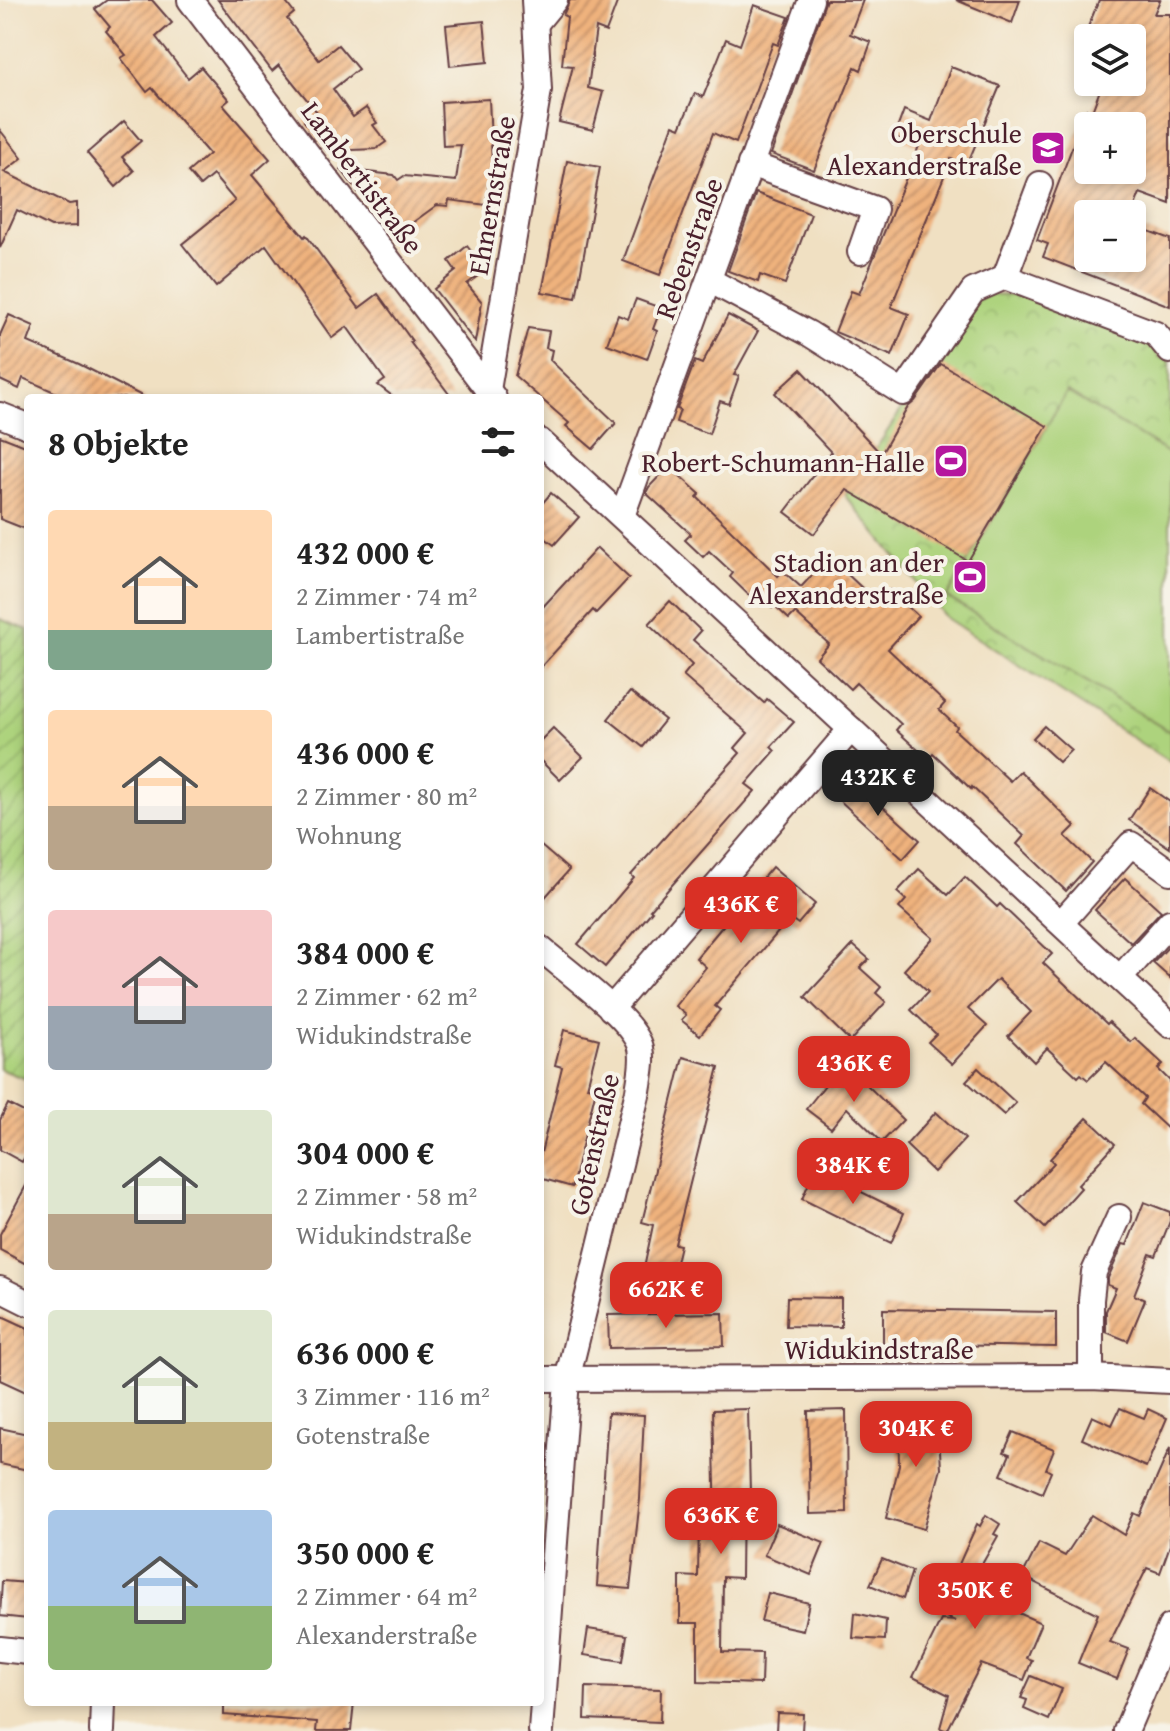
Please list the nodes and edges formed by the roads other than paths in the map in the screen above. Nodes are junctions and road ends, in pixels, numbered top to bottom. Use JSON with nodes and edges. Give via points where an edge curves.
{"nodes":[{"id":1,"x":190,"y":0,"type":"edge"},
{"id":2,"x":555,"y":0,"type":"edge"},
{"id":3,"x":811,"y":0,"type":"edge"},
{"id":4,"x":536,"y":11,"type":"edge"},
{"id":5,"x":750,"y":164,"type":"junction"},
{"id":6,"x":1040,"y":184,"type":"dead end"},
{"id":7,"x":860,"y":252,"type":"dead end"},
{"id":8,"x":1005,"y":277,"type":"junction"},
{"id":9,"x":709,"y":280,"type":"junction"},
{"id":10,"x":1170,"y":351,"type":"edge"},
{"id":11,"x":491,"y":394,"type":"edge"},
{"id":12,"x":0,"y":415,"type":"edge"},
{"id":13,"x":24,"y":424,"type":"edge"},
{"id":14,"x":544,"y":445,"type":"edge"},
{"id":15,"x":622,"y":516,"type":"junction"},
{"id":16,"x":851,"y":729,"type":"junction"},
{"id":17,"x":1170,"y":872,"type":"edge"},
{"id":18,"x":1170,"y":922,"type":"edge"},
{"id":19,"x":1061,"y":923,"type":"junction"},
{"id":20,"x":544,"y":951,"type":"edge"},
{"id":21,"x":1120,"y":978,"type":"junction"},
{"id":22,"x":611,"y":1009,"type":"junction"},
{"id":23,"x":1170,"y":1025,"type":"edge"},
{"id":24,"x":1119,"y":1217,"type":"dead end"},
{"id":25,"x":0,"y":1289,"type":"edge"},
{"id":26,"x":24,"y":1301,"type":"edge"},
{"id":27,"x":1091,"y":1377,"type":"junction"},
{"id":28,"x":544,"y":1379,"type":"edge"},
{"id":29,"x":567,"y":1380,"type":"junction"},
{"id":30,"x":1170,"y":1381,"type":"edge"},
{"id":31,"x":1170,"y":1627,"type":"edge"},
{"id":32,"x":0,"y":1649,"type":"edge"},
{"id":33,"x":24,"y":1652,"type":"edge"},
{"id":34,"x":544,"y":1690,"type":"edge"},
{"id":35,"x":103,"y":1706,"type":"edge"},
{"id":36,"x":543,"y":1706,"type":"edge"},
{"id":37,"x":102,"y":1731,"type":"edge"},
{"id":38,"x":541,"y":1731,"type":"edge"},
{"id":39,"x":1126,"y":1731,"type":"edge"}],
"edges":[{"from":1,"to":11,"type":"street","name":"Lambertistraße"},
{"from":2,"to":4,"type":"street"},
{"from":3,"to":5,"type":"street","name":"Rebenstraße"},
{"from":4,"to":11,"type":"street","name":"Ehnernstraße","via":[[539,90]]},
{"from":5,"to":7,"type":"street","via":[[875,209]]},
{"from":5,"to":9,"type":"street","name":"Rebenstraße"},
{"from":6,"to":8,"type":"street"},
{"from":8,"to":9,"type":"street","via":[[973,291],[903,393],[808,333]]},
{"from":8,"to":10,"type":"street","via":[[1156,334]]},
{"from":9,"to":15,"type":"street","name":"Rebenstraße"},
{"from":12,"to":13,"type":"street"},
{"from":14,"to":15,"type":"street"},
{"from":15,"to":16,"type":"street"},
{"from":16,"to":19,"type":"street"},
{"from":16,"to":22,"type":"street"},
{"from":17,"to":19,"type":"street","via":[[1131,844]]},
{"from":18,"to":21,"type":"street"},
{"from":19,"to":21,"type":"street"},
{"from":20,"to":22,"type":"street","name":"Gotenstraße"},
{"from":21,"to":23,"type":"street"},
{"from":22,"to":29,"type":"street","name":"Gotenstraße","via":[[641,1046],[642,1067]]},
{"from":24,"to":27,"type":"street","via":[[1094,1272]]},
{"from":25,"to":26,"type":"street"},
{"from":27,"to":29,"type":"street","name":"Widukindstraße"},
{"from":27,"to":30,"type":"street","name":"Widukindstraße"},
{"from":28,"to":29,"type":"street","name":"Widukindstraße"},
{"from":29,"to":34,"type":"street","name":"Gotenstraße"},
{"from":31,"to":39,"type":"street"},
{"from":32,"to":33,"type":"street"},
{"from":35,"to":37,"type":"street"},
{"from":36,"to":38,"type":"street","name":"Gotenstraße"}]}
